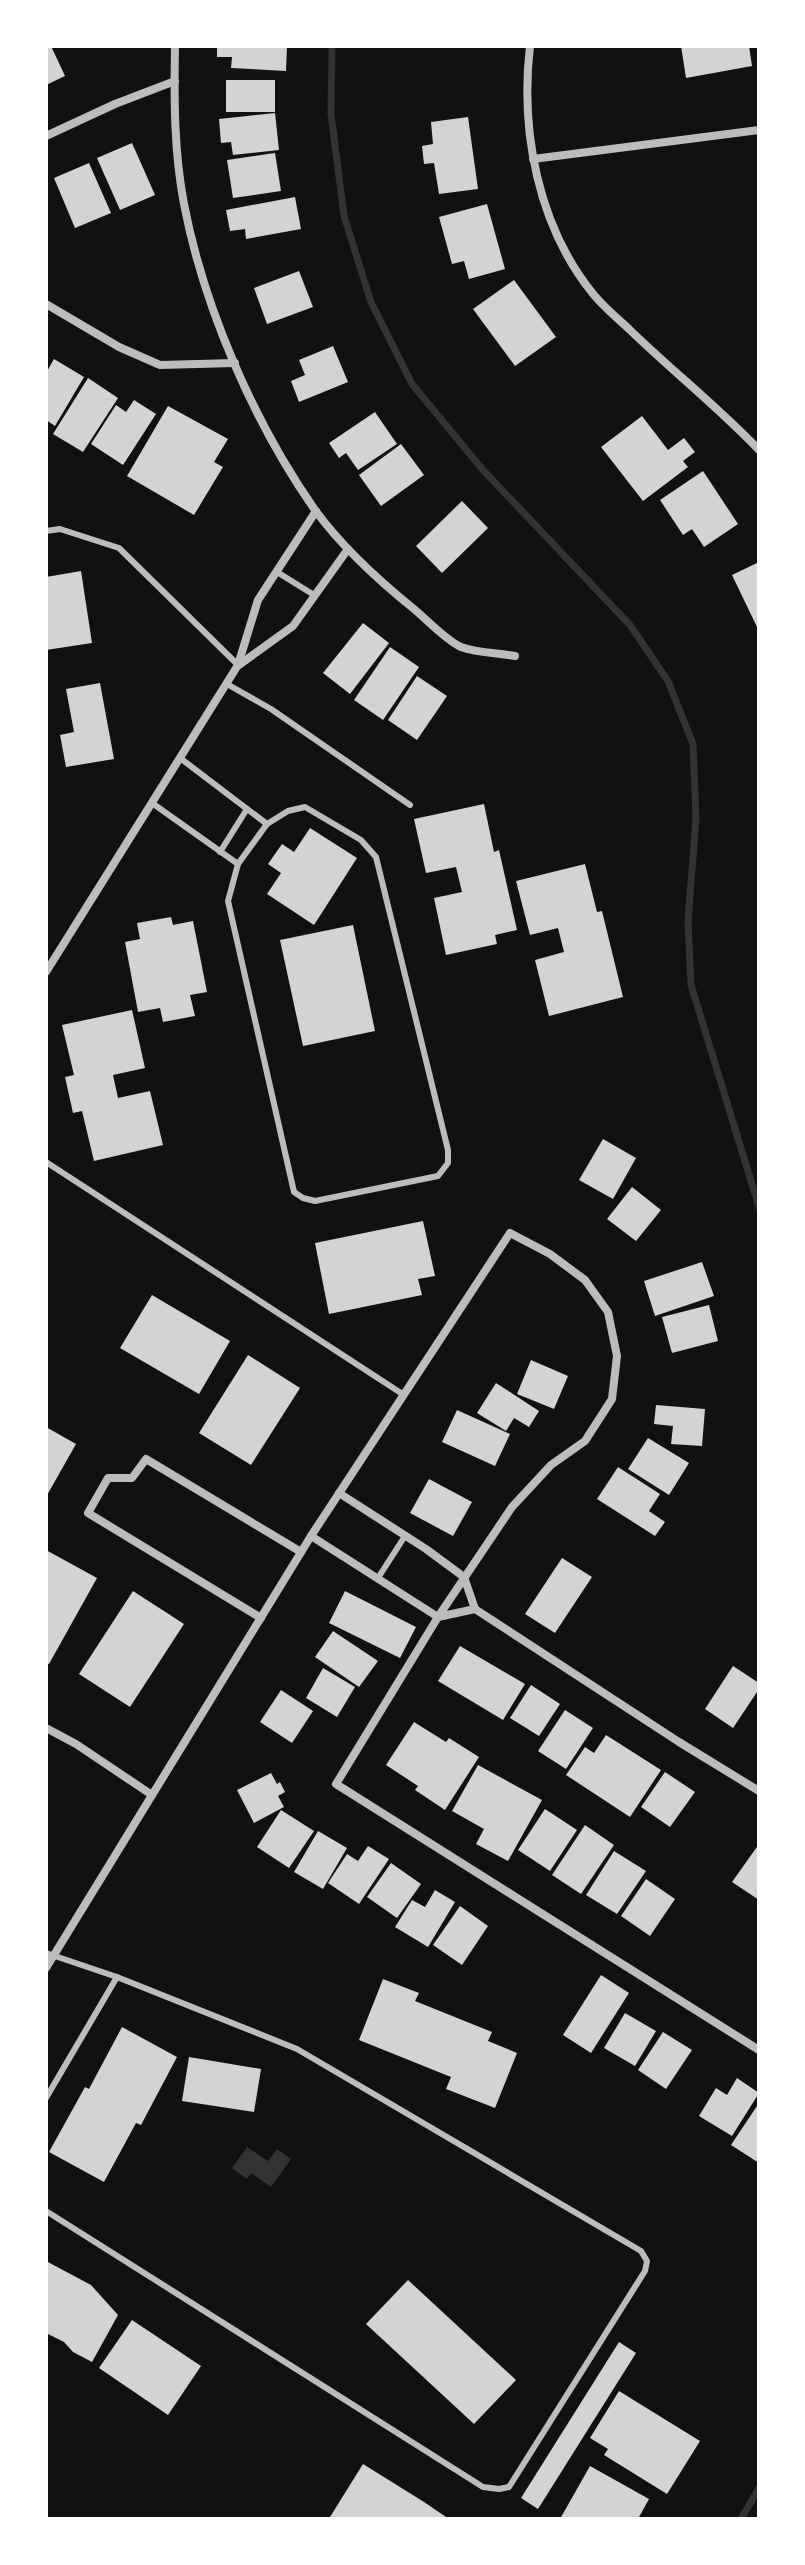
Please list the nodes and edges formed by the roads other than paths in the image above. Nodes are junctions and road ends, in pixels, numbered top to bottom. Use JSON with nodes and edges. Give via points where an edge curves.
{"nodes":[{"id":1,"x":175,"y":46,"type":"edge"},
{"id":2,"x":530,"y":46,"type":"edge"},
{"id":3,"x":175,"y":81,"type":"junction"},
{"id":4,"x":759,"y":130,"type":"edge"},
{"id":5,"x":46,"y":136,"type":"edge"},
{"id":6,"x":533,"y":159,"type":"junction"},
{"id":7,"x":46,"y":304,"type":"edge"},
{"id":8,"x":235,"y":363,"type":"junction"},
{"id":9,"x":759,"y":450,"type":"edge"},
{"id":10,"x":316,"y":511,"type":"junction"},
{"id":11,"x":46,"y":531,"type":"edge"},
{"id":12,"x":348,"y":549,"type":"junction"},
{"id":13,"x":277,"y":572,"type":"junction"},
{"id":14,"x":314,"y":595,"type":"junction"},
{"id":15,"x":515,"y":656,"type":"dead end"},
{"id":16,"x":238,"y":665,"type":"junction"},
{"id":17,"x":227,"y":684,"type":"junction"},
{"id":18,"x":180,"y":758,"type":"junction"},
{"id":19,"x":152,"y":803,"type":"junction"},
{"id":20,"x":410,"y":805,"type":"dead end"},
{"id":21,"x":247,"y":809,"type":"junction"},
{"id":22,"x":267,"y":824,"type":"junction"},
{"id":23,"x":220,"y":852,"type":"junction"},
{"id":24,"x":238,"y":864,"type":"junction"},
{"id":25,"x":46,"y":972,"type":"edge"},
{"id":26,"x":46,"y":1162,"type":"edge"},
{"id":27,"x":404,"y":1395,"type":"junction"},
{"id":28,"x":339,"y":1493,"type":"junction"},
{"id":29,"x":311,"y":1536,"type":"junction"},
{"id":30,"x":405,"y":1536,"type":"junction"},
{"id":31,"x":301,"y":1552,"type":"junction"},
{"id":32,"x":464,"y":1577,"type":"junction"},
{"id":33,"x":378,"y":1578,"type":"junction"},
{"id":34,"x":475,"y":1609,"type":"junction"},
{"id":35,"x":438,"y":1617,"type":"junction"},
{"id":36,"x":261,"y":1618,"type":"junction"},
{"id":37,"x":46,"y":1728,"type":"edge"},
{"id":38,"x":759,"y":1791,"type":"edge"},
{"id":39,"x":152,"y":1795,"type":"junction"},
{"id":40,"x":49,"y":1955,"type":"edge"},
{"id":41,"x":46,"y":1968,"type":"edge"},
{"id":42,"x":117,"y":1977,"type":"junction"},
{"id":43,"x":759,"y":2050,"type":"edge"},
{"id":44,"x":46,"y":2098,"type":"edge"},
{"id":45,"x":46,"y":2211,"type":"edge"}],
"edges":[{"from":1,"to":3,"type":"street"},
{"from":2,"to":6,"type":"street"},
{"from":3,"to":5,"type":"street"},
{"from":3,"to":8,"type":"street","via":[[183,202],[200,274]]},
{"from":4,"to":6,"type":"street"},
{"from":6,"to":9,"type":"street","via":[[556,233],[594,295]]},
{"from":7,"to":8,"type":"street","via":[[160,365]]},
{"from":8,"to":10,"type":"street"},
{"from":10,"to":12,"type":"street"},
{"from":10,"to":13,"type":"street"},
{"from":11,"to":16,"type":"lane","via":[[60,529],[119,548]]},
{"from":12,"to":14,"type":"street"},
{"from":12,"to":15,"type":"street","via":[[460,646]]},
{"from":13,"to":14,"type":"lane"},
{"from":13,"to":16,"type":"street","via":[[258,600]]},
{"from":14,"to":16,"type":"street","via":[[293,626]]},
{"from":16,"to":17,"type":"street"},
{"from":17,"to":18,"type":"street"},
{"from":17,"to":20,"type":"lane"},
{"from":18,"to":19,"type":"street"},
{"from":18,"to":21,"type":"lane"},
{"from":19,"to":23,"type":"lane"},
{"from":19,"to":25,"type":"street"},
{"from":21,"to":22,"type":"lane"},
{"from":21,"to":23,"type":"lane"},
{"from":22,"to":24,"type":"lane"},
{"from":22,"to":24,"type":"lane","via":[[305,807],[361,840],[376,857],[448,1150],[448,1163],[438,1176],[315,1201],[294,1192],[228,901]]},
{"from":23,"to":24,"type":"lane"},
{"from":26,"to":27,"type":"lane"},
{"from":27,"to":28,"type":"street"},
{"from":27,"to":32,"type":"street","via":[[510,1233],[585,1280],[608,1312],[617,1356],[612,1399],[585,1441],[551,1465],[512,1507]]},
{"from":28,"to":29,"type":"street"},
{"from":28,"to":30,"type":"street"},
{"from":29,"to":31,"type":"street"},
{"from":29,"to":33,"type":"street"},
{"from":30,"to":32,"type":"street"},
{"from":30,"to":33,"type":"lane"},
{"from":31,"to":36,"type":"street"},
{"from":31,"to":36,"type":"street","via":[[146,1459],[132,1478],[108,1478],[88,1513]]},
{"from":32,"to":34,"type":"street"},
{"from":32,"to":35,"type":"street"},
{"from":33,"to":35,"type":"street"},
{"from":34,"to":35,"type":"street"},
{"from":34,"to":38,"type":"street"},
{"from":35,"to":43,"type":"street","via":[[336,1784]]},
{"from":36,"to":39,"type":"street"},
{"from":37,"to":39,"type":"street"},
{"from":39,"to":40,"type":"street"},
{"from":40,"to":41,"type":"street"},
{"from":40,"to":42,"type":"lane"},
{"from":42,"to":44,"type":"lane"},
{"from":42,"to":45,"type":"lane","via":[[297,2049],[641,2251],[645,2271],[509,2487],[499,2489],[483,2487]]}]}
